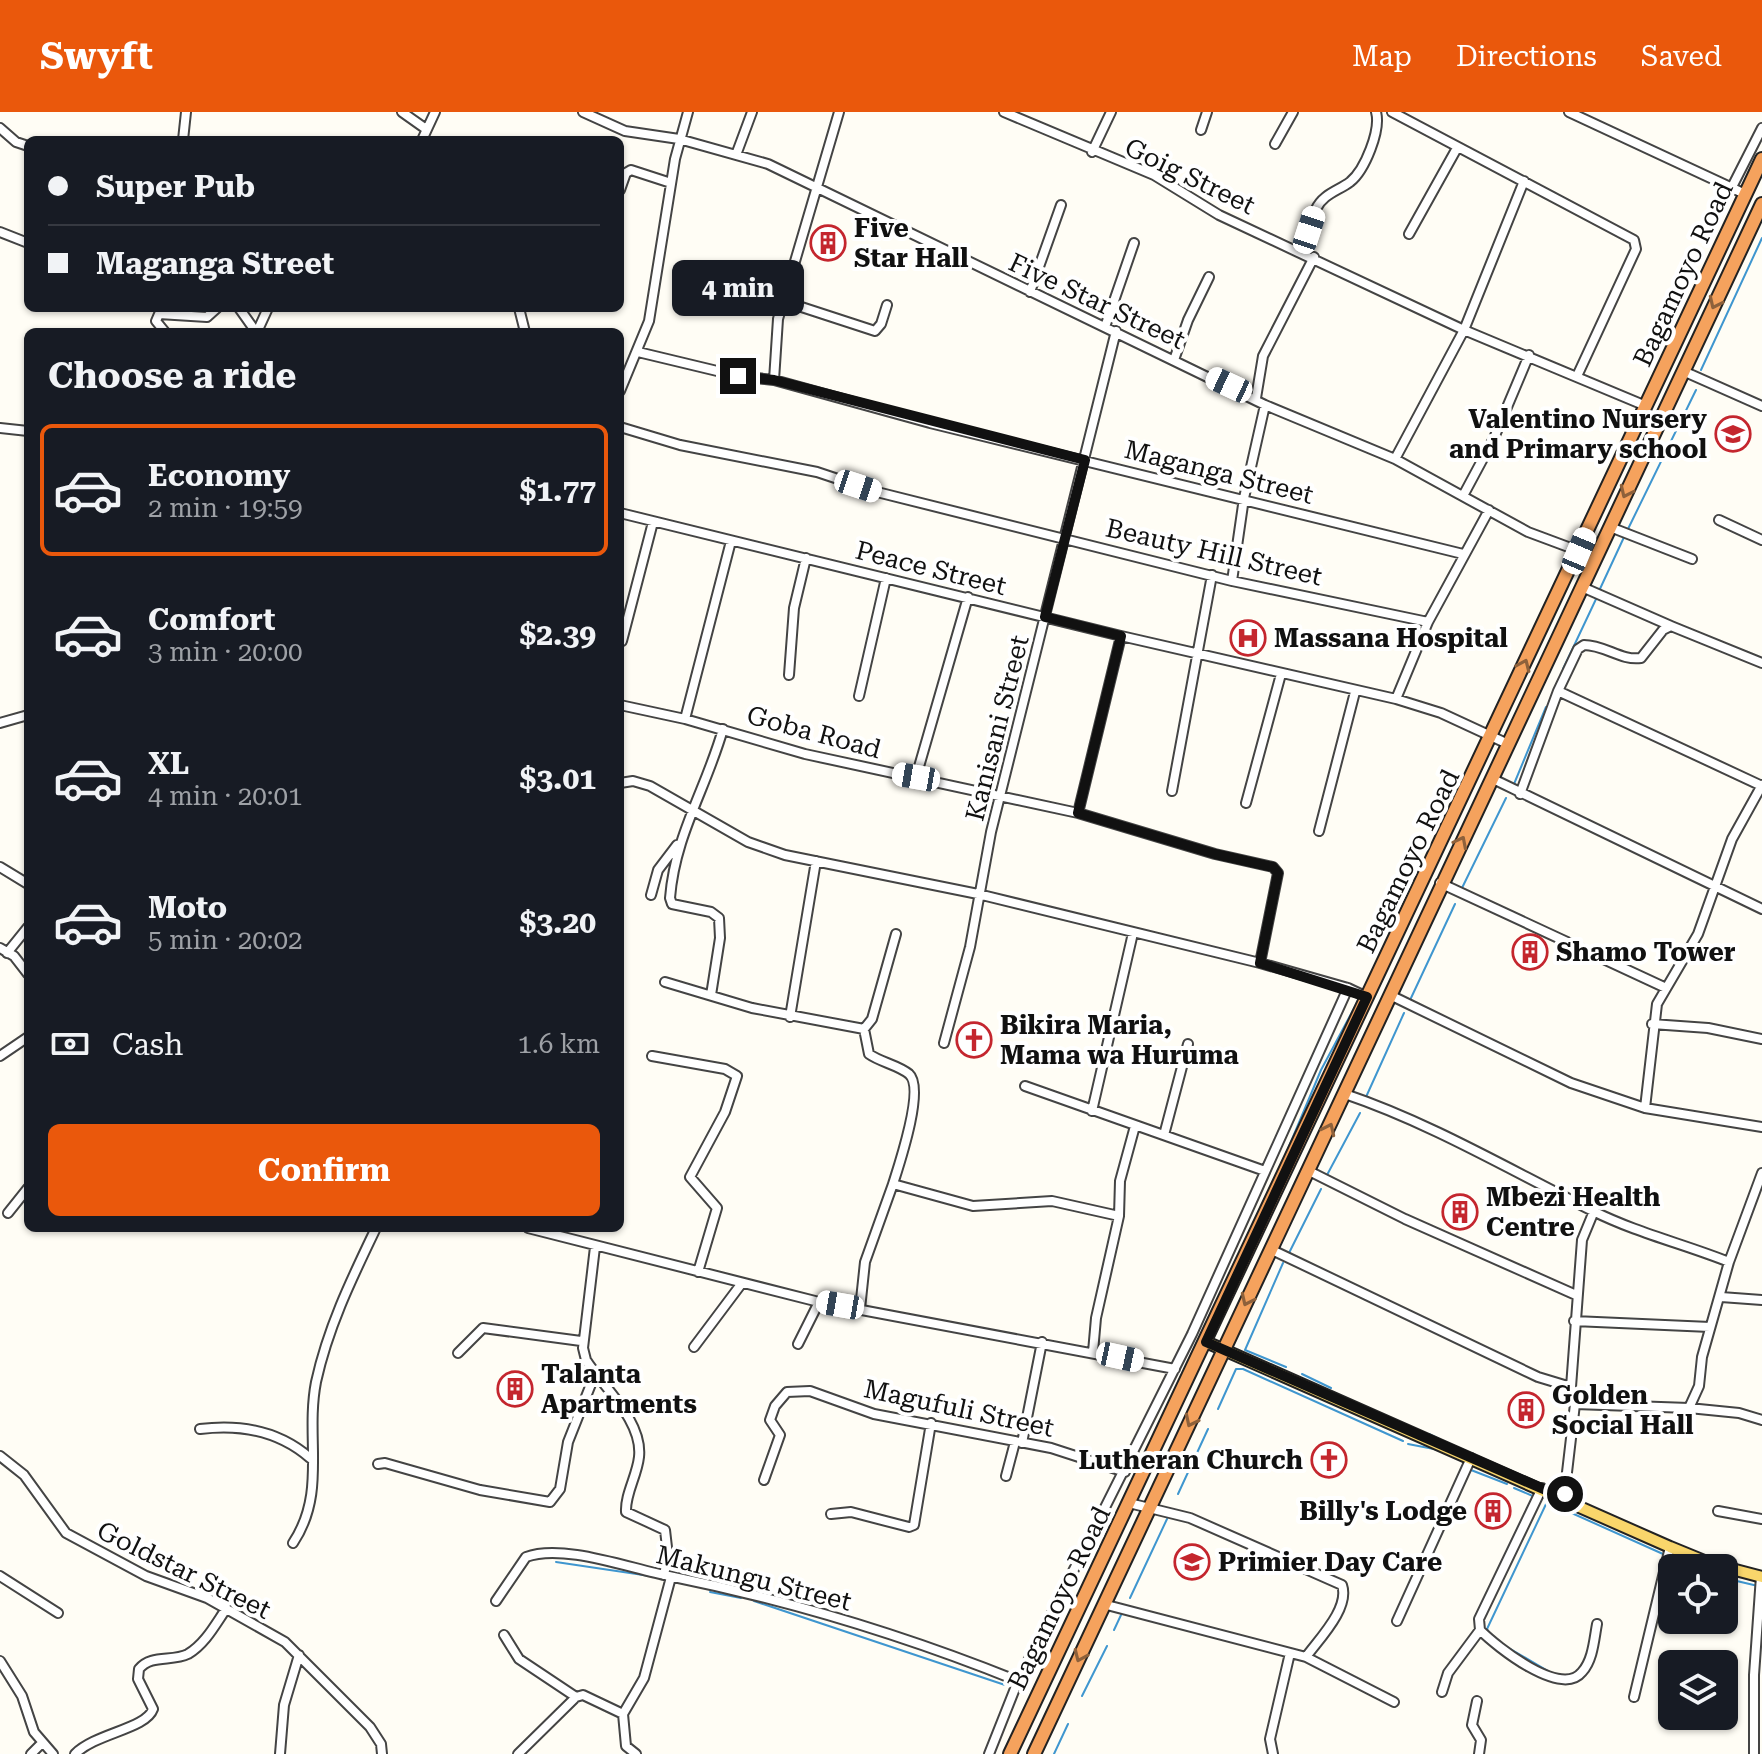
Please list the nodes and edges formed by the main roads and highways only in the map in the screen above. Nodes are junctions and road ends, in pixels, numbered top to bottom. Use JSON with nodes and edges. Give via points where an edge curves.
{"nodes":[{"id":1,"x":1762,"y":159,"type":"edge"},
{"id":2,"x":1762,"y":204,"type":"edge"},
{"id":3,"x":1730,"y":228,"type":"junction"},
{"id":4,"x":1747,"y":234,"type":"junction"},
{"id":5,"x":1206,"y":1342,"type":"junction"},
{"id":6,"x":1223,"y":1350,"type":"junction"},
{"id":7,"x":1762,"y":1576,"type":"edge"},
{"id":8,"x":1010,"y":1754,"type":"edge"},
{"id":9,"x":1034,"y":1754,"type":"edge"}],
"edges":[{"from":1,"to":3,"type":"highway","name":"Bagamoyo Road"},
{"from":2,"to":4,"type":"highway","name":"Bagamoyo Road"},
{"from":3,"to":4,"type":"highway"},
{"from":5,"to":3,"type":"highway","name":"Bagamoyo Road","one_way":true},
{"from":4,"to":6,"type":"highway","name":"Bagamoyo Road"},
{"from":5,"to":6,"type":"main road"},
{"from":5,"to":8,"type":"highway","name":"Bagamoyo Road"},
{"from":6,"to":7,"type":"main road","via":[[1670,1547]]},
{"from":6,"to":9,"type":"highway","name":"Bagamoyo Road","one_way":true}]}
